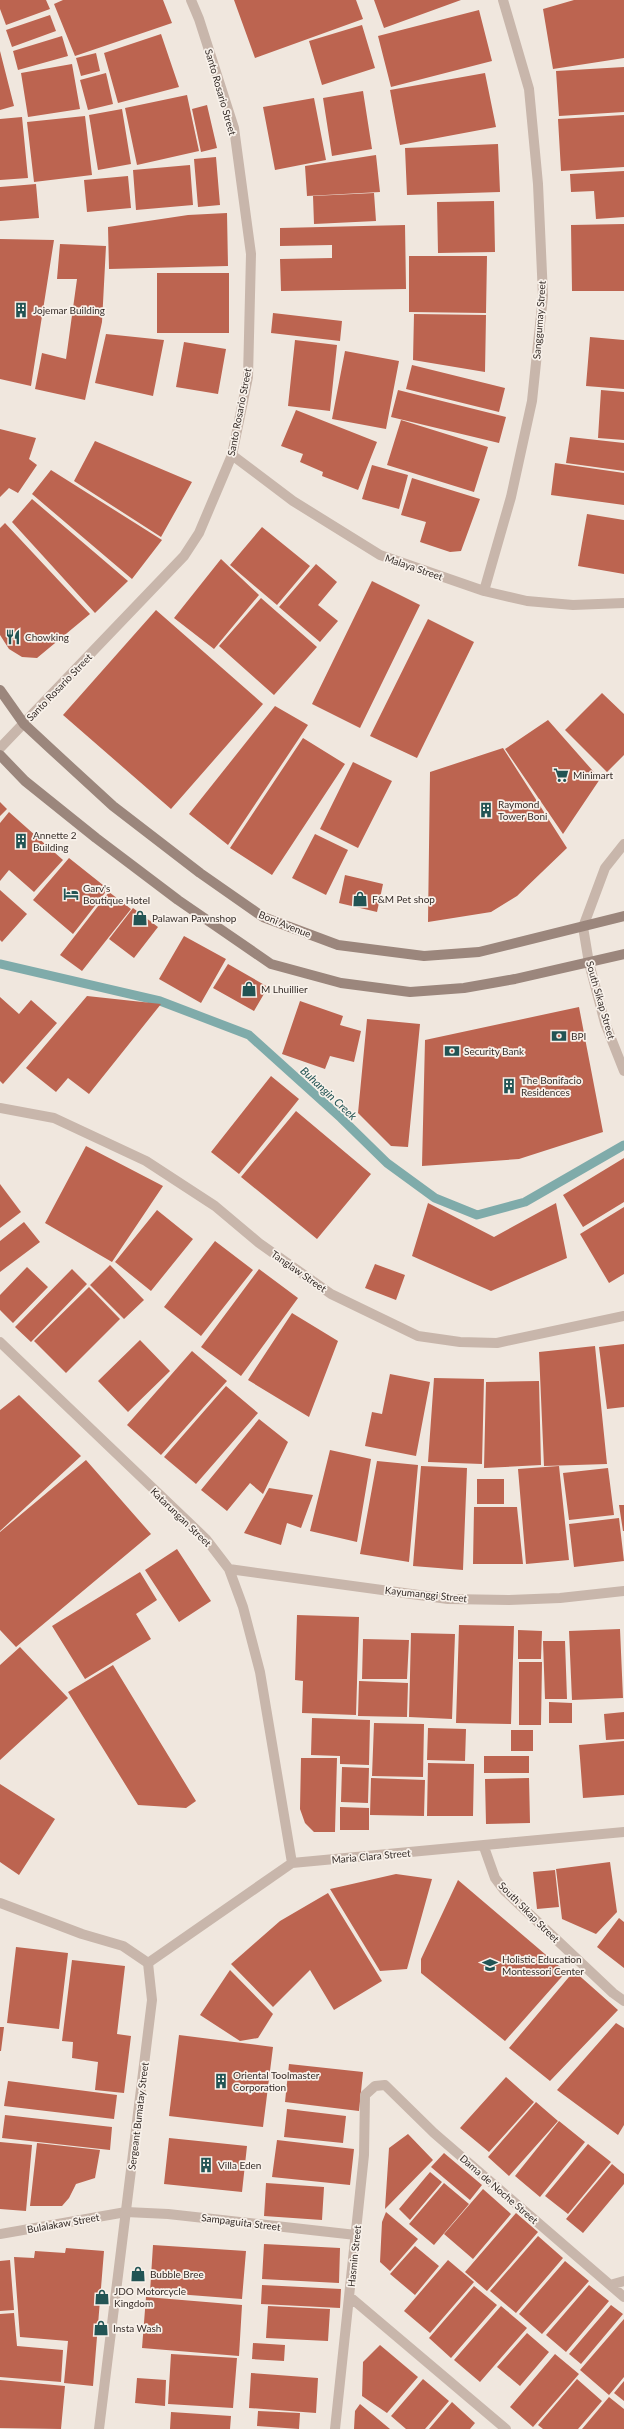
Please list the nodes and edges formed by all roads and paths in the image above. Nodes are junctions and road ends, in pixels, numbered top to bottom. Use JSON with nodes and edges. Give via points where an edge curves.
{"nodes":[{"id":1,"x":191,"y":0,"type":"edge"},
{"id":2,"x":503,"y":0,"type":"edge"},
{"id":3,"x":232,"y":455,"type":"junction"},
{"id":4,"x":484,"y":591,"type":"junction"},
{"id":5,"x":624,"y":603,"type":"edge"},
{"id":6,"x":0,"y":690,"type":"edge"},
{"id":7,"x":24,"y":724,"type":"junction"},
{"id":8,"x":0,"y":748,"type":"edge"},
{"id":9,"x":0,"y":755,"type":"edge"},
{"id":10,"x":624,"y":844,"type":"edge"},
{"id":11,"x":624,"y":916,"type":"edge"},
{"id":12,"x":583,"y":927,"type":"junction"},
{"id":13,"x":624,"y":954,"type":"edge"},
{"id":14,"x":589,"y":963,"type":"junction"},
{"id":15,"x":624,"y":1071,"type":"edge"},
{"id":16,"x":0,"y":1108,"type":"edge"},
{"id":17,"x":624,"y":1316,"type":"edge"},
{"id":18,"x":0,"y":1342,"type":"edge"},
{"id":19,"x":229,"y":1568,"type":"junction"},
{"id":20,"x":624,"y":1592,"type":"edge"},
{"id":21,"x":624,"y":1832,"type":"edge"},
{"id":22,"x":484,"y":1847,"type":"junction"},
{"id":23,"x":292,"y":1863,"type":"junction"},
{"id":24,"x":0,"y":1904,"type":"edge"},
{"id":25,"x":148,"y":1962,"type":"junction"},
{"id":26,"x":624,"y":2001,"type":"edge"},
{"id":27,"x":375,"y":2086,"type":"joint"},
{"id":28,"x":126,"y":2212,"type":"junction"},
{"id":29,"x":0,"y":2234,"type":"edge"},
{"id":30,"x":356,"y":2235,"type":"junction"},
{"id":31,"x":624,"y":2281,"type":"edge"},
{"id":32,"x":610,"y":2285,"type":"junction"},
{"id":33,"x":350,"y":2297,"type":"junction"},
{"id":34,"x":624,"y":2297,"type":"edge"},
{"id":35,"x":100,"y":2429,"type":"edge"},
{"id":36,"x":335,"y":2429,"type":"edge"},
{"id":37,"x":506,"y":2429,"type":"edge"}],
"edges":[{"from":1,"to":3,"type":"street","name":"Santo Rosario Street","via":[[234,128],[251,254],[248,377]]},
{"from":2,"to":4,"type":"street","name":"Sanggumay Street","via":[[528,89],[538,184],[543,296],[532,401],[511,497]]},
{"from":3,"to":4,"type":"street","name":"Malaya Street","via":[[293,501],[380,555]]},
{"from":3,"to":7,"type":"street","name":"Santo Rosario Street","via":[[199,533],[184,556]]},
{"from":4,"to":5,"type":"street","name":"Malaya Street","via":[[527,601],[573,605]]},
{"from":6,"to":7,"type":"main road","name":"Boni Avenue"},
{"from":7,"to":8,"type":"street","name":"Santo Rosario Street"},
{"from":7,"to":12,"type":"main road","name":"Boni Avenue","via":[[113,806],[206,877],[263,917],[338,945],[424,956],[471,953]]},
{"from":9,"to":14,"type":"main road","via":[[25,780],[96,838],[178,900],[270,964],[341,983],[410,992],[493,983]]},
{"from":10,"to":12,"type":"street","via":[[605,868]]},
{"from":11,"to":12,"type":"main road","name":"Boni Avenue"},
{"from":12,"to":14,"type":"street","name":"South Sikap Street"},
{"from":13,"to":14,"type":"main road"},
{"from":14,"to":15,"type":"street","name":"South Sikap Street","via":[[605,1022]]},
{"from":16,"to":17,"type":"street","name":"Tanglaw Street","via":[[54,1118],[146,1161],[215,1206],[259,1243],[332,1294],[418,1336],[460,1342],[497,1343]]},
{"from":18,"to":19,"type":"street","name":"Katarungan Street","via":[[206,1539]]},
{"from":19,"to":20,"type":"street","name":"Kayumanggi Street","via":[[448,1599],[560,1598]]},
{"from":19,"to":23,"type":"street","name":"Katarungan Street","via":[[243,1607],[260,1672]]},
{"from":21,"to":22,"type":"street","name":"Maria Clara Street"},
{"from":22,"to":23,"type":"street","name":"Maria Clara Street"},
{"from":22,"to":26,"type":"street","name":"South Sikap Street","via":[[495,1878],[504,1890]]},
{"from":23,"to":25,"type":"street","name":"Maria Clara Street"},
{"from":24,"to":25,"type":"street","via":[[123,1946]]},
{"from":25,"to":28,"type":"street","name":"Sergeant Bumatay Street","via":[[152,2000]]},
{"from":27,"to":30,"type":"street","name":"Hasmin Street","via":[[365,2095],[364,2155]]},
{"from":27,"to":32,"type":"street","name":"Dama de Noche Street","via":[[385,2085],[434,2133]]},
{"from":28,"to":29,"type":"street","name":"Bulalakaw Street"},
{"from":28,"to":30,"type":"street","name":"Sampaguita Street","via":[[168,2214]]},
{"from":28,"to":35,"type":"street","name":"Sergeant Bumatay Street"},
{"from":30,"to":33,"type":"street","name":"Hasmin Street"},
{"from":31,"to":32,"type":"street"},
{"from":32,"to":34,"type":"street","name":"Dama de Noche Street"},
{"from":33,"to":36,"type":"street","name":"Hasmin Street"},
{"from":33,"to":37,"type":"street"}]}
